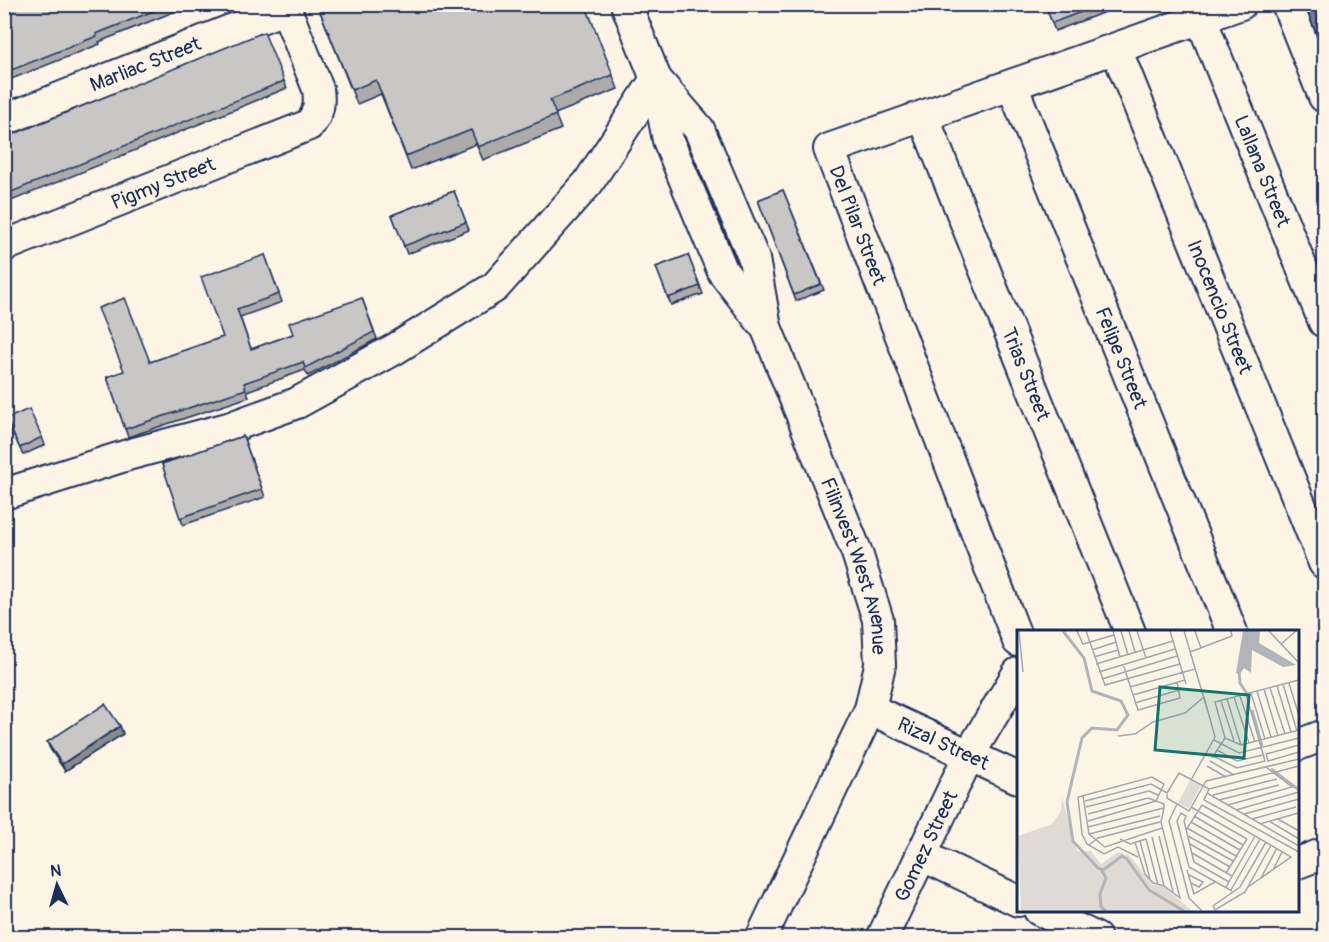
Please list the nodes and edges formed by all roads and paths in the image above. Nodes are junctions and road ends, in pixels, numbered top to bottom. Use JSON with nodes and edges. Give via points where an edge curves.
{"nodes":[{"id":1,"x":626,"y":4,"type":"edge"},
{"id":2,"x":1241,"y":4,"type":"edge"},
{"id":3,"x":1287,"y":4,"type":"edge"},
{"id":4,"x":285,"y":6,"type":"edge"},
{"id":5,"x":1201,"y":19,"type":"junction"},
{"id":6,"x":1116,"y":49,"type":"junction"},
{"id":7,"x":656,"y":79,"type":"junction"},
{"id":8,"x":1012,"y":85,"type":"junction"},
{"id":9,"x":1324,"y":97,"type":"edge"},
{"id":10,"x":923,"y":116,"type":"junction"},
{"id":11,"x":4,"y":120,"type":"edge"},
{"id":12,"x":4,"y":246,"type":"edge"},
{"id":13,"x":1324,"y":322,"type":"edge"},
{"id":14,"x":4,"y":494,"type":"edge"},
{"id":15,"x":1324,"y":562,"type":"edge"},
{"id":16,"x":1129,"y":630,"type":"edge"},
{"id":17,"x":1231,"y":630,"type":"edge"},
{"id":18,"x":1017,"y":638,"type":"edge"},
{"id":19,"x":1017,"y":675,"type":"edge"},
{"id":20,"x":870,"y":708,"type":"junction"},
{"id":21,"x":1324,"y":735,"type":"edge"},
{"id":22,"x":1299,"y":745,"type":"edge"},
{"id":23,"x":969,"y":755,"type":"junction"},
{"id":24,"x":1017,"y":778,"type":"edge"},
{"id":25,"x":1324,"y":854,"type":"edge"},
{"id":26,"x":921,"y":855,"type":"junction"},
{"id":27,"x":1299,"y":863,"type":"edge"},
{"id":28,"x":1017,"y":901,"type":"edge"},
{"id":29,"x":1043,"y":912,"type":"edge"},
{"id":30,"x":761,"y":938,"type":"edge"},
{"id":31,"x":882,"y":938,"type":"edge"},
{"id":32,"x":1096,"y":938,"type":"edge"}],
"edges":[{"from":1,"to":7,"type":"street","name":"Filinvest West Avenue"},
{"from":2,"to":5,"type":"street","name":"Del Pilar Street"},
{"from":3,"to":9,"type":"street"},
{"from":4,"to":11,"type":"street","name":"Marliac Street"},
{"from":4,"to":12,"type":"street","name":"Pigmy Street","via":[[318,89],[317,116],[309,125]]},
{"from":5,"to":6,"type":"street","name":"Del Pilar Street"},
{"from":5,"to":13,"type":"street","name":"Lallana Street"},
{"from":6,"to":8,"type":"street","name":"Del Pilar Street"},
{"from":6,"to":15,"type":"street","name":"Inocencio Street"},
{"from":7,"to":14,"type":"street","via":[[588,183],[495,287],[297,403],[228,428]]},
{"from":7,"to":20,"type":"street","name":"Filinvest West Avenue","via":[[668,141],[723,272],[766,327],[857,553],[878,620],[880,665]]},
{"from":8,"to":10,"type":"street","name":"Del Pilar Street"},
{"from":8,"to":17,"type":"street","name":"Felipe Street"},
{"from":10,"to":16,"type":"street","name":"Trias Street"},
{"from":10,"to":18,"type":"street","name":"Del Pilar Street","via":[[829,149]]},
{"from":19,"to":23,"type":"street"},
{"from":20,"to":23,"type":"street","name":"Rizal Street"},
{"from":20,"to":30,"type":"street","name":"Filinvest West Avenue"},
{"from":21,"to":22,"type":"street"},
{"from":23,"to":24,"type":"street","name":"Rizal Street"},
{"from":23,"to":26,"type":"street","name":"Gomez Street"},
{"from":25,"to":27,"type":"street"},
{"from":26,"to":28,"type":"street"},
{"from":26,"to":31,"type":"street","name":"Gomez Street"},
{"from":29,"to":32,"type":"street"}]}
